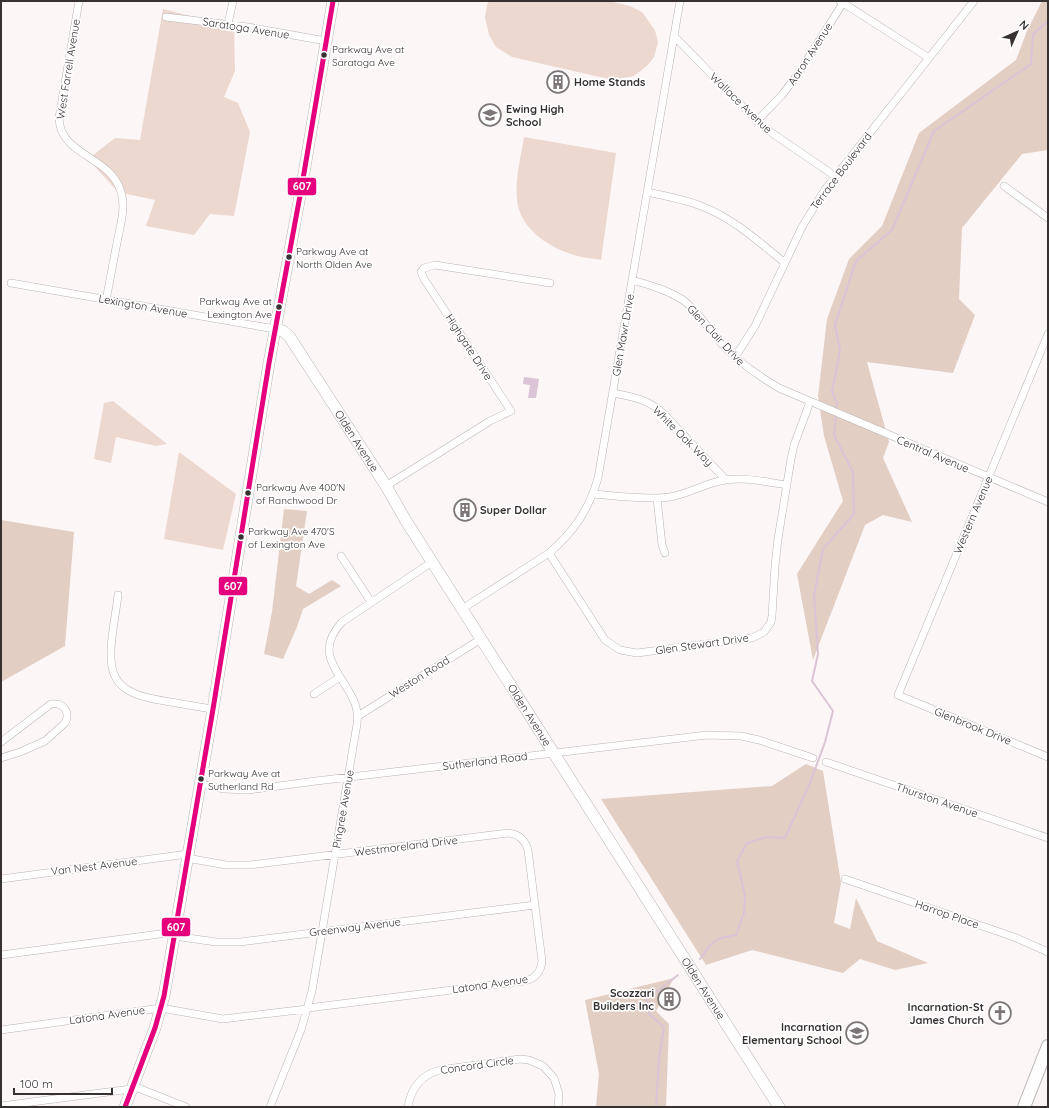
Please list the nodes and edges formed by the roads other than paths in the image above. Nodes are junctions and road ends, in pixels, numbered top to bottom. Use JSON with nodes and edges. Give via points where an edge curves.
{"nodes":[{"id":1,"x":78,"y":1,"type":"edge"},
{"id":2,"x":232,"y":1,"type":"edge"},
{"id":3,"x":333,"y":1,"type":"edge"},
{"id":4,"x":680,"y":1,"type":"edge"},
{"id":5,"x":974,"y":1,"type":"edge"},
{"id":6,"x":841,"y":2,"type":"edge"},
{"id":7,"x":166,"y":17,"type":"dead end"},
{"id":8,"x":228,"y":24,"type":"junction"},
{"id":9,"x":674,"y":36,"type":"junction"},
{"id":10,"x":326,"y":41,"type":"junction"},
{"id":11,"x":929,"y":58,"type":"junction"},
{"id":12,"x":757,"y":121,"type":"junction"},
{"id":13,"x":835,"y":176,"type":"junction"},
{"id":14,"x":1004,"y":186,"type":"dead end"},
{"id":15,"x":647,"y":192,"type":"junction"},
{"id":16,"x":1048,"y":218,"type":"edge"},
{"id":17,"x":785,"y":263,"type":"junction"},
{"id":18,"x":632,"y":280,"type":"junction"},
{"id":19,"x":11,"y":283,"type":"dead end"},
{"id":20,"x":550,"y":283,"type":"dead end"},
{"id":21,"x":106,"y":300,"type":"junction"},
{"id":22,"x":275,"y":329,"type":"junction"},
{"id":23,"x":1048,"y":334,"type":"edge"},
{"id":24,"x":735,"y":357,"type":"junction"},
{"id":25,"x":613,"y":393,"type":"junction"},
{"id":26,"x":810,"y":402,"type":"junction"},
{"id":27,"x":837,"y":413,"type":"joint"},
{"id":28,"x":988,"y":477,"type":"junction"},
{"id":29,"x":726,"y":480,"type":"junction"},
{"id":30,"x":787,"y":485,"type":"junction"},
{"id":31,"x":386,"y":486,"type":"junction"},
{"id":32,"x":593,"y":494,"type":"junction"},
{"id":33,"x":657,"y":498,"type":"junction"},
{"id":34,"x":1048,"y":502,"type":"edge"},
{"id":35,"x":549,"y":553,"type":"junction"},
{"id":36,"x":665,"y":553,"type":"dead end"},
{"id":37,"x":341,"y":556,"type":"dead end"},
{"id":38,"x":432,"y":562,"type":"junction"},
{"id":39,"x":118,"y":595,"type":"dead end"},
{"id":40,"x":371,"y":602,"type":"junction"},
{"id":41,"x":462,"y":609,"type":"junction"},
{"id":42,"x":481,"y":639,"type":"junction"},
{"id":43,"x":340,"y":677,"type":"junction"},
{"id":44,"x":314,"y":694,"type":"dead end"},
{"id":45,"x":898,"y":695,"type":"joint"},
{"id":46,"x":213,"y":709,"type":"junction"},
{"id":47,"x":358,"y":716,"type":"junction"},
{"id":48,"x":1,"y":742,"type":"edge"},
{"id":49,"x":554,"y":753,"type":"junction"},
{"id":50,"x":1048,"y":757,"type":"edge"},
{"id":51,"x":1,"y":758,"type":"edge"},
{"id":52,"x":813,"y":758,"type":"dead end"},
{"id":53,"x":826,"y":762,"type":"dead end"},
{"id":54,"x":348,"y":777,"type":"junction"},
{"id":55,"x":200,"y":784,"type":"junction"},
{"id":56,"x":1048,"y":838,"type":"edge"},
{"id":57,"x":525,"y":843,"type":"joint"},
{"id":58,"x":335,"y":854,"type":"junction"},
{"id":59,"x":188,"y":856,"type":"junction"},
{"id":60,"x":1,"y":879,"type":"edge"},
{"id":61,"x":845,"y":879,"type":"dead end"},
{"id":62,"x":535,"y":905,"type":"junction"},
{"id":63,"x":322,"y":932,"type":"junction"},
{"id":64,"x":174,"y":934,"type":"junction"},
{"id":65,"x":1048,"y":952,"type":"edge"},
{"id":66,"x":1,"y":955,"type":"edge"},
{"id":67,"x":161,"y":1008,"type":"junction"},
{"id":68,"x":307,"y":1009,"type":"junction"},
{"id":69,"x":1,"y":1030,"type":"edge"},
{"id":70,"x":1048,"y":1046,"type":"edge"},
{"id":71,"x":132,"y":1088,"type":"junction"},
{"id":72,"x":1,"y":1106,"type":"edge"},
{"id":73,"x":125,"y":1107,"type":"edge"},
{"id":74,"x":186,"y":1107,"type":"edge"},
{"id":75,"x":270,"y":1107,"type":"edge"},
{"id":76,"x":408,"y":1107,"type":"edge"},
{"id":77,"x":558,"y":1107,"type":"edge"},
{"id":78,"x":779,"y":1107,"type":"edge"},
{"id":79,"x":1024,"y":1107,"type":"edge"}],
"edges":[{"from":1,"to":21,"type":"street","name":"West Farrell Avenue","via":[[59,125],[66,140],[105,168],[121,191],[122,210]]},
{"from":2,"to":8,"type":"street"},
{"from":3,"to":10,"type":"main road"},
{"from":4,"to":9,"type":"street","name":"Glen Mawr Drive"},
{"from":5,"to":11,"type":"street","name":"Terrace Boulevard"},
{"from":6,"to":11,"type":"street"},
{"from":6,"to":12,"type":"street","name":"Aaron Avenue","via":[[798,74]]},
{"from":7,"to":8,"type":"street","name":"Saratoga Avenue"},
{"from":8,"to":10,"type":"street","name":"Saratoga Avenue"},
{"from":9,"to":12,"type":"street","name":"Wallace Avenue"},
{"from":9,"to":15,"type":"street","name":"Glen Mawr Drive"},
{"from":10,"to":22,"type":"main road"},
{"from":11,"to":13,"type":"street","name":"Terrace Boulevard"},
{"from":12,"to":13,"type":"street","name":"Wallace Avenue"},
{"from":13,"to":17,"type":"street","name":"Terrace Boulevard","via":[[811,210]]},
{"from":14,"to":16,"type":"street"},
{"from":15,"to":17,"type":"street","via":[[687,201],[714,211],[740,227]]},
{"from":15,"to":18,"type":"street","name":"Glen Mawr Drive"},
{"from":17,"to":24,"type":"street","name":"Terrace Boulevard","via":[[755,326]]},
{"from":18,"to":24,"type":"street","name":"Glen Clair Drive","via":[[661,289],[683,301],[701,317]]},
{"from":18,"to":25,"type":"street","name":"Glen Mawr Drive"},
{"from":19,"to":21,"type":"street","name":"Lexington Avenue"},
{"from":20,"to":31,"type":"street","name":"Highgate Drive","via":[[435,265],[424,268],[421,272],[424,279],[511,411],[490,421]]},
{"from":21,"to":22,"type":"street","name":"Lexington Avenue"},
{"from":22,"to":31,"type":"main road","name":"Olden Avenue","via":[[289,336]]},
{"from":22,"to":46,"type":"main road"},
{"from":23,"to":28,"type":"street","name":"Western Avenue"},
{"from":24,"to":26,"type":"street","name":"Glen Clair Drive","via":[[762,378]]},
{"from":25,"to":29,"type":"street","name":"White Oak Way","via":[[637,398],[655,406]]},
{"from":25,"to":32,"type":"street","name":"Glen Mawr Drive"},
{"from":26,"to":27,"type":"street","name":"Glen Clair Drive"},
{"from":26,"to":30,"type":"street","name":"Glen Stewart Drive","via":[[794,445]]},
{"from":27,"to":28,"type":"street","name":"Central Avenue"},
{"from":28,"to":34,"type":"street","name":"Central Avenue"},
{"from":28,"to":45,"type":"street","name":"Western Avenue"},
{"from":29,"to":30,"type":"street","via":[[752,480]]},
{"from":29,"to":33,"type":"street","via":[[682,494]]},
{"from":30,"to":35,"type":"street","name":"Glen Stewart Drive","via":[[776,552],[771,622],[764,632],[752,638],[637,653],[620,650],[600,634]]},
{"from":31,"to":38,"type":"main road","name":"Olden Avenue"},
{"from":32,"to":33,"type":"street"},
{"from":32,"to":35,"type":"street","name":"Glen Mawr Drive","via":[[578,523]]},
{"from":33,"to":36,"type":"street"},
{"from":35,"to":41,"type":"street","name":"Glen Mawr Drive"},
{"from":37,"to":40,"type":"street"},
{"from":38,"to":40,"type":"street","name":"Pingree Avenue"},
{"from":38,"to":41,"type":"main road","name":"Olden Avenue"},
{"from":39,"to":46,"type":"street","via":[[110,655],[113,671],[123,686],[144,698]]},
{"from":40,"to":43,"type":"street","name":"Pingree Avenue","via":[[342,622],[332,636],[330,658]]},
{"from":41,"to":42,"type":"main road","name":"Olden Avenue"},
{"from":42,"to":47,"type":"street","name":"Weston Road"},
{"from":42,"to":49,"type":"main road","name":"Olden Avenue"},
{"from":43,"to":44,"type":"street"},
{"from":43,"to":47,"type":"street","name":"Pingree Avenue","via":[[353,699]]},
{"from":45,"to":50,"type":"street","name":"Glenbrook Drive"},
{"from":46,"to":55,"type":"main road"},
{"from":47,"to":54,"type":"street","name":"Pingree Avenue"},
{"from":48,"to":51,"type":"street","via":[[51,704],[60,704],[67,711],[65,723],[45,741]]},
{"from":49,"to":52,"type":"street","name":"Sutherland Road","via":[[707,735],[741,736]]},
{"from":49,"to":54,"type":"street","name":"Sutherland Road"},
{"from":49,"to":78,"type":"main road","name":"Olden Avenue"},
{"from":53,"to":56,"type":"street","name":"Thurston Avenue"},
{"from":54,"to":55,"type":"street","name":"Sutherland Road","via":[[248,790]]},
{"from":54,"to":58,"type":"street","name":"Pingree Avenue"},
{"from":55,"to":59,"type":"main road"},
{"from":57,"to":58,"type":"street","name":"Westmoreland Drive","via":[[519,836],[508,833]]},
{"from":57,"to":62,"type":"street","name":"Latona Avenue"},
{"from":58,"to":59,"type":"street","name":"Westmoreland Drive","via":[[240,866]]},
{"from":58,"to":63,"type":"street","name":"Pingree Avenue"},
{"from":59,"to":60,"type":"street","name":"Van Nest Avenue"},
{"from":59,"to":64,"type":"main road"},
{"from":61,"to":65,"type":"street","name":"Harrop Place","via":[[1014,937]]},
{"from":62,"to":63,"type":"street","name":"Greenway Avenue"},
{"from":62,"to":68,"type":"street","name":"Latona Avenue","via":[[542,961],[539,972],[529,980]]},
{"from":63,"to":64,"type":"street","name":"Greenway Avenue","via":[[230,942]]},
{"from":63,"to":68,"type":"street","name":"Pingree Avenue"},
{"from":64,"to":66,"type":"street","name":"Greenway Avenue"},
{"from":64,"to":67,"type":"main road"},
{"from":67,"to":68,"type":"street","name":"Latona Avenue","via":[[223,1019]]},
{"from":67,"to":69,"type":"street","name":"Latona Avenue"},
{"from":67,"to":71,"type":"main road"},
{"from":68,"to":75,"type":"street","name":"Pingree Avenue"},
{"from":70,"to":79,"type":"main road"},
{"from":71,"to":72,"type":"street"},
{"from":71,"to":73,"type":"main road"},
{"from":71,"to":74,"type":"street"},
{"from":76,"to":77,"type":"street","name":"Concord Circle","via":[[416,1085],[435,1071],[520,1059],[536,1063],[549,1072],[558,1086]]}]}
